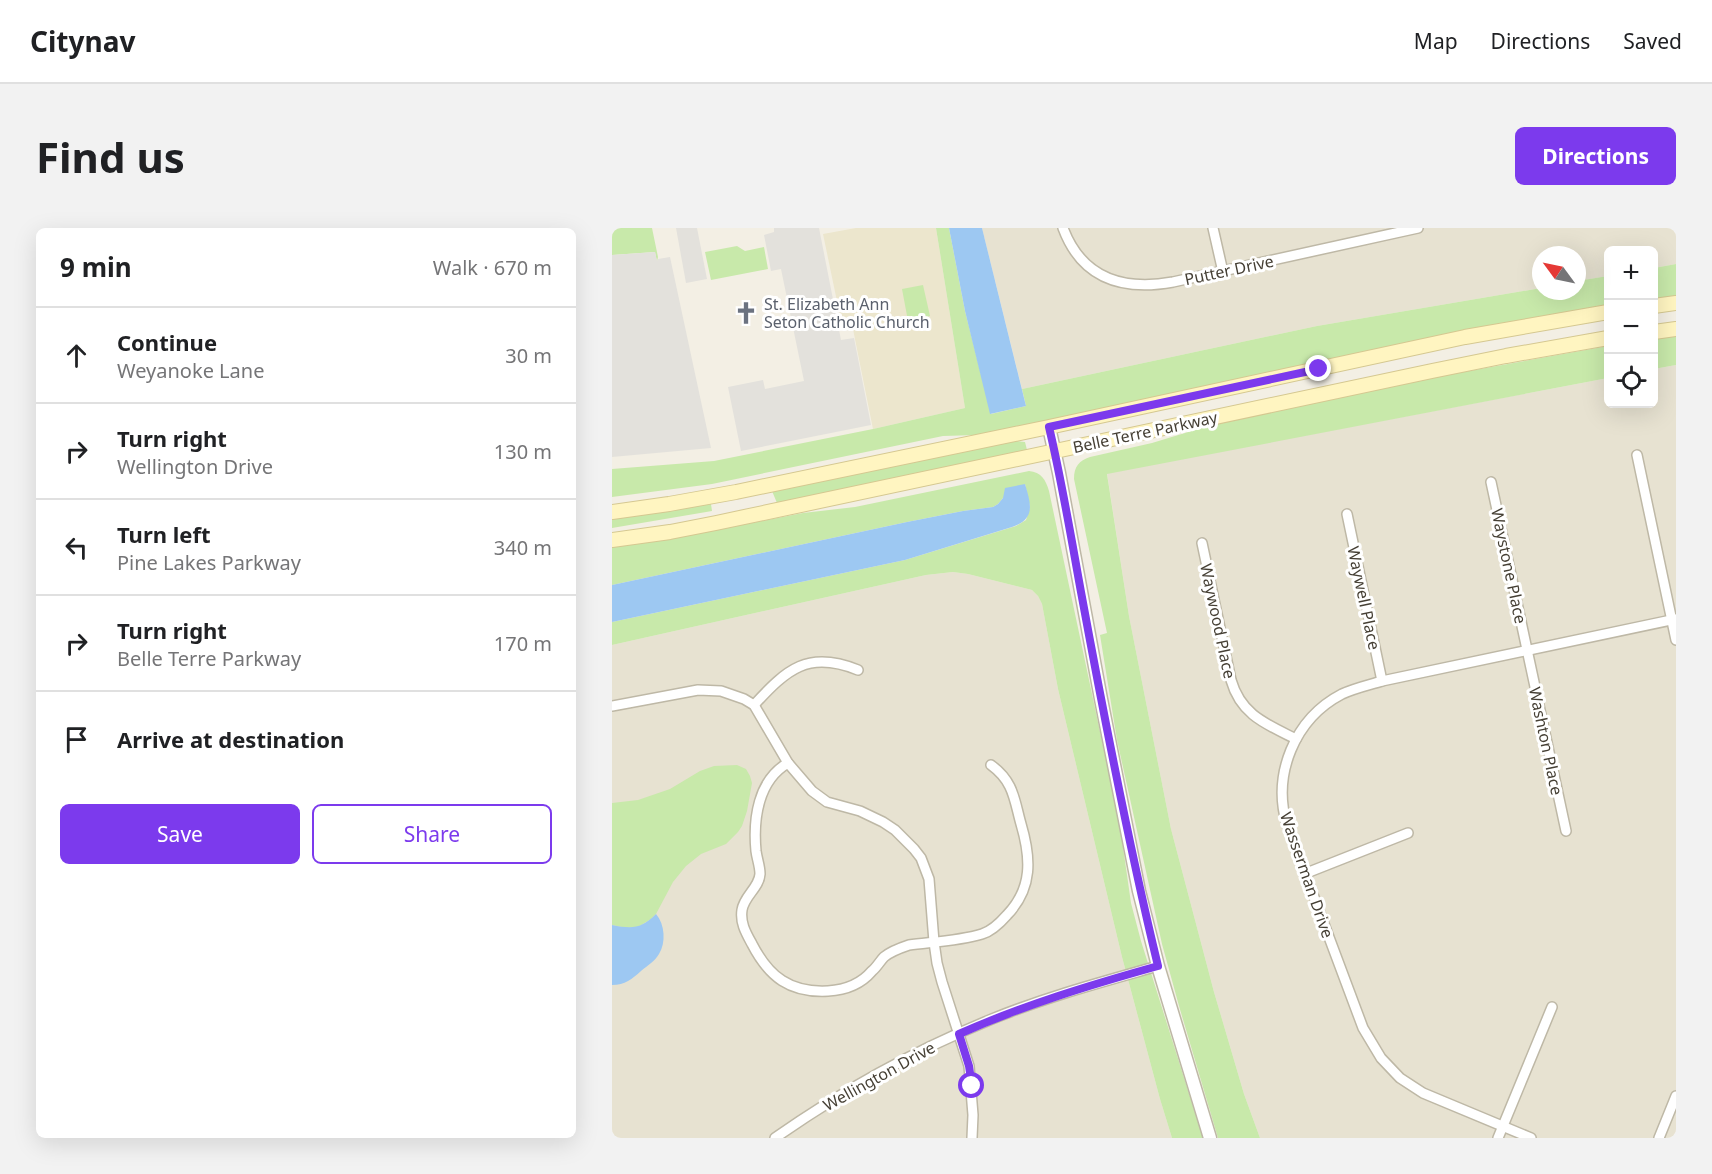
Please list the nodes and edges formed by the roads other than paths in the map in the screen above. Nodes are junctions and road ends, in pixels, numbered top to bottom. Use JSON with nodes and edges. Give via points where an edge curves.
{"nodes":[{"id":1,"x":1063,"y":228,"type":"edge"},
{"id":2,"x":1213,"y":228,"type":"edge"},
{"id":3,"x":1417,"y":228,"type":"edge"},
{"id":4,"x":1223,"y":272,"type":"junction"},
{"id":5,"x":1676,"y":303,"type":"edge"},
{"id":6,"x":1658,"y":305,"type":"edge"},
{"id":7,"x":1604,"y":313,"type":"edge"},
{"id":8,"x":1676,"y":329,"type":"edge"},
{"id":9,"x":1658,"y":331,"type":"edge"},
{"id":10,"x":1604,"y":339,"type":"edge"},
{"id":11,"x":1049,"y":427,"type":"junction"},
{"id":12,"x":1055,"y":451,"type":"junction"},
{"id":13,"x":1637,"y":455,"type":"dead end"},
{"id":14,"x":1491,"y":482,"type":"dead end"},
{"id":15,"x":612,"y":512,"type":"edge"},
{"id":16,"x":1347,"y":514,"type":"dead end"},
{"id":17,"x":612,"y":540,"type":"edge"},
{"id":18,"x":1202,"y":543,"type":"dead end"},
{"id":19,"x":1674,"y":620,"type":"edge"},
{"id":20,"x":1676,"y":640,"type":"edge"},
{"id":21,"x":1527,"y":651,"type":"junction"},
{"id":22,"x":858,"y":670,"type":"dead end"},
{"id":23,"x":1382,"y":681,"type":"junction"},
{"id":24,"x":754,"y":705,"type":"junction"},
{"id":25,"x":612,"y":706,"type":"edge"},
{"id":26,"x":1296,"y":739,"type":"junction"},
{"id":27,"x":788,"y":763,"type":"junction"},
{"id":28,"x":991,"y":765,"type":"dead end"},
{"id":29,"x":1566,"y":831,"type":"dead end"},
{"id":30,"x":1408,"y":833,"type":"dead end"},
{"id":31,"x":1305,"y":874,"type":"junction"},
{"id":32,"x":934,"y":942,"type":"junction"},
{"id":33,"x":1158,"y":966,"type":"junction"},
{"id":34,"x":1552,"y":1007,"type":"dead end"},
{"id":35,"x":959,"y":1034,"type":"junction"},
{"id":36,"x":1676,"y":1096,"type":"edge"},
{"id":37,"x":1503,"y":1126,"type":"junction"},
{"id":38,"x":775,"y":1138,"type":"edge"},
{"id":39,"x":972,"y":1138,"type":"edge"},
{"id":40,"x":1210,"y":1138,"type":"edge"},
{"id":41,"x":1498,"y":1138,"type":"edge"},
{"id":42,"x":1531,"y":1138,"type":"edge"},
{"id":43,"x":1659,"y":1138,"type":"edge"}],
"edges":[{"from":1,"to":4,"type":"street","name":"Putter Drive","via":[[1084,261],[1125,284],[1158,285]]},
{"from":2,"to":4,"type":"street"},
{"from":3,"to":4,"type":"street","name":"Putter Drive"},
{"from":5,"to":6,"type":"main road"},
{"from":7,"to":11,"type":"main road","name":"Belle Terre Parkway","via":[[1465,337]]},
{"from":8,"to":9,"type":"main road"},
{"from":10,"to":12,"type":"main road","name":"Belle Terre Parkway","via":[[1432,370]]},
{"from":11,"to":12,"type":"street"},
{"from":11,"to":15,"type":"main road","name":"Belle Terre Parkway","via":[[736,492]]},
{"from":12,"to":17,"type":"main road","name":"Belle Terre Parkway","via":[[716,523]]},
{"from":12,"to":33,"type":"street","via":[[1139,891]]},
{"from":13,"to":19,"type":"street"},
{"from":14,"to":21,"type":"street","name":"Waystone Place"},
{"from":16,"to":23,"type":"street","name":"Waywell Place"},
{"from":18,"to":26,"type":"street","name":"Waywood Place","via":[[1236,695],[1253,716]]},
{"from":19,"to":20,"type":"street"},
{"from":19,"to":21,"type":"street","name":"Wasserman Drive"},
{"from":21,"to":23,"type":"street","name":"Wasserman Drive"},
{"from":21,"to":29,"type":"street","name":"Washton Place"},
{"from":22,"to":24,"type":"street","via":[[830,661],[807,664],[777,682]]},
{"from":23,"to":26,"type":"street","name":"Wasserman Drive","via":[[1334,699],[1314,715]]},
{"from":24,"to":25,"type":"street","via":[[733,694],[710,689]]},
{"from":24,"to":27,"type":"street"},
{"from":26,"to":31,"type":"street","name":"Wasserman Drive","via":[[1284,772],[1282,804]]},
{"from":27,"to":32,"type":"street","via":[[820,798],[873,816],[914,849],[929,879]]},
{"from":27,"to":32,"type":"street","via":[[772,775],[762,793],[755,830],[760,877],[742,912],[746,934],[763,965],[799,988],[838,990],[861,981],[893,951]]},
{"from":28,"to":32,"type":"street","via":[[1009,783],[1026,842],[1028,868],[1024,889],[1017,905],[990,930]]},
{"from":30,"to":31,"type":"street"},
{"from":31,"to":37,"type":"street","name":"Wasserman Drive","via":[[1363,1028],[1381,1058],[1414,1088]]},
{"from":32,"to":35,"type":"street"},
{"from":33,"to":35,"type":"street","name":"Wellington Drive","via":[[1050,998]]},
{"from":33,"to":40,"type":"street"},
{"from":34,"to":37,"type":"street"},
{"from":35,"to":38,"type":"street","name":"Wellington Drive","via":[[859,1085]]},
{"from":35,"to":39,"type":"street","via":[[971,1079]]},
{"from":36,"to":43,"type":"street"},
{"from":37,"to":41,"type":"street"},
{"from":37,"to":42,"type":"street","name":"Wasserman Drive"}]}
